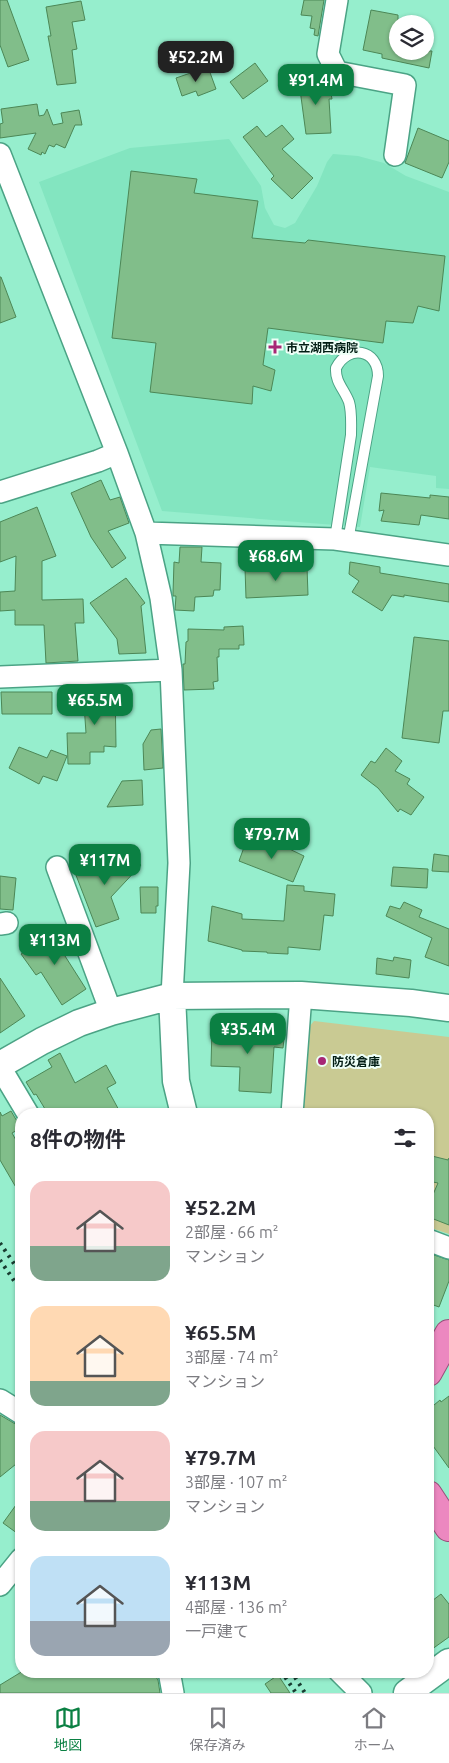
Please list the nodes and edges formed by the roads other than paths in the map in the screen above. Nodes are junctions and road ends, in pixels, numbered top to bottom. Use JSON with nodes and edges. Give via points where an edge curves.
{"nodes":[{"id":1,"x":337,"y":0,"type":"edge"},
{"id":2,"x":0,"y":154,"type":"edge"},
{"id":3,"x":394,"y":155,"type":"dead end"},
{"id":4,"x":117,"y":454,"type":"junction"},
{"id":5,"x":0,"y":492,"type":"edge"},
{"id":6,"x":146,"y":533,"type":"junction"},
{"id":7,"x":342,"y":540,"type":"junction"},
{"id":8,"x":449,"y":555,"type":"edge"},
{"id":9,"x":171,"y":670,"type":"junction"},
{"id":10,"x":0,"y":677,"type":"edge"},
{"id":11,"x":57,"y":867,"type":"dead end"},
{"id":12,"x":301,"y":995,"type":"junction"},
{"id":13,"x":172,"y":996,"type":"junction"},
{"id":14,"x":449,"y":1008,"type":"edge"},
{"id":15,"x":111,"y":1012,"type":"junction"},
{"id":16,"x":0,"y":1066,"type":"edge"},
{"id":17,"x":24,"y":1108,"type":"edge"},
{"id":18,"x":183,"y":1108,"type":"edge"},
{"id":19,"x":292,"y":1108,"type":"edge"},
{"id":20,"x":434,"y":1242,"type":"edge"},
{"id":21,"x":449,"y":1248,"type":"edge"},
{"id":22,"x":449,"y":1334,"type":"edge"},
{"id":23,"x":434,"y":1361,"type":"edge"},
{"id":24,"x":0,"y":1400,"type":"edge"},
{"id":25,"x":15,"y":1409,"type":"edge"},
{"id":26,"x":434,"y":1504,"type":"edge"},
{"id":27,"x":449,"y":1527,"type":"edge"},
{"id":28,"x":15,"y":1566,"type":"edge"},
{"id":29,"x":0,"y":1585,"type":"edge"},
{"id":30,"x":449,"y":1662,"type":"edge"},
{"id":31,"x":434,"y":1673,"type":"edge"},
{"id":32,"x":170,"y":1678,"type":"edge"},
{"id":33,"x":346,"y":1678,"type":"edge"},
{"id":34,"x":427,"y":1678,"type":"edge"},
{"id":35,"x":173,"y":1693,"type":"edge"},
{"id":36,"x":361,"y":1693,"type":"edge"},
{"id":37,"x":407,"y":1693,"type":"edge"}],
"edges":[{"from":1,"to":3,"type":"street","via":[[328,54],[337,72],[405,85]]},
{"from":2,"to":4,"type":"street"},
{"from":4,"to":5,"type":"street"},
{"from":4,"to":6,"type":"street"},
{"from":6,"to":7,"type":"street"},
{"from":6,"to":9,"type":"street","via":[[161,598]]},
{"from":7,"to":7,"type":"lane","via":[[351,430],[349,402],[337,382],[336,368],[344,356],[358,352],[371,358],[378,376]]},
{"from":7,"to":8,"type":"street"},
{"from":9,"to":10,"type":"street"},
{"from":9,"to":13,"type":"street","via":[[179,864]]},
{"from":11,"to":15,"type":"street"},
{"from":12,"to":13,"type":"street"},
{"from":12,"to":14,"type":"street"},
{"from":12,"to":19,"type":"street"},
{"from":13,"to":15,"type":"street"},
{"from":13,"to":18,"type":"street","via":[[176,1081]]},
{"from":15,"to":16,"type":"street","via":[[79,1023]]},
{"from":16,"to":17,"type":"street"},
{"from":20,"to":21,"type":"street"},
{"from":22,"to":23,"type":"highway"},
{"from":24,"to":25,"type":"street"},
{"from":26,"to":27,"type":"highway"},
{"from":28,"to":29,"type":"street"},
{"from":30,"to":31,"type":"street"},
{"from":32,"to":35,"type":"street"},
{"from":33,"to":36,"type":"street"},
{"from":34,"to":37,"type":"street"}]}
